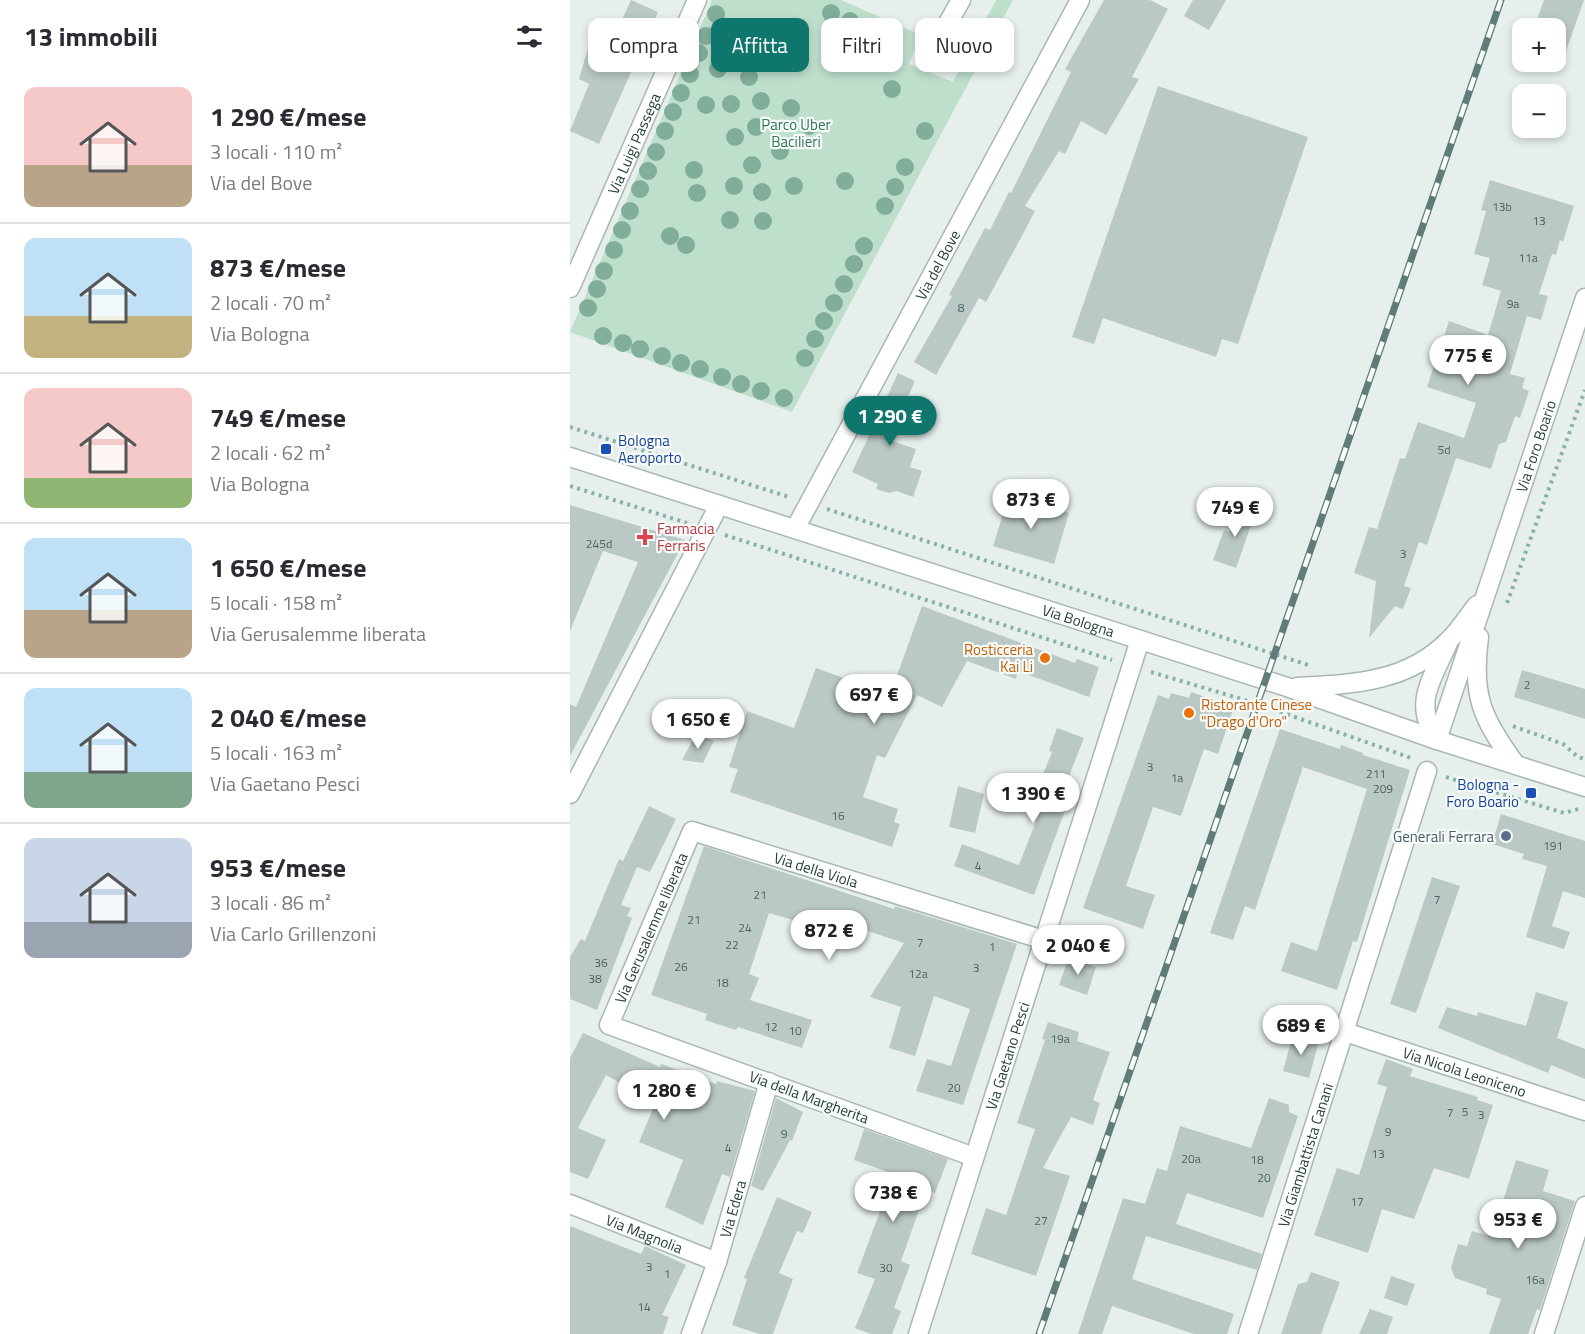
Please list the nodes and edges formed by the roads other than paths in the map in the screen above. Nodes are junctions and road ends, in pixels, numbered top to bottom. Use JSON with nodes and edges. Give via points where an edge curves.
{"nodes":[{"id":1,"x":697,"y":0,"type":"edge"},
{"id":2,"x":961,"y":0,"type":"edge"},
{"id":3,"x":1080,"y":0,"type":"edge"},
{"id":4,"x":951,"y":18,"type":"edge"},
{"id":5,"x":570,"y":288,"type":"edge"},
{"id":6,"x":1585,"y":298,"type":"edge"},
{"id":7,"x":570,"y":457,"type":"edge"},
{"id":8,"x":719,"y":505,"type":"junction"},
{"id":9,"x":795,"y":529,"type":"junction"},
{"id":10,"x":1485,"y":594,"type":"junction"},
{"id":11,"x":1140,"y":640,"type":"junction"},
{"id":12,"x":1448,"y":641,"type":"junction"},
{"id":13,"x":1287,"y":687,"type":"junction"},
{"id":14,"x":1437,"y":740,"type":"junction"},
{"id":15,"x":1516,"y":765,"type":"junction"},
{"id":16,"x":1427,"y":771,"type":"road end"},
{"id":17,"x":1585,"y":787,"type":"edge"},
{"id":18,"x":570,"y":794,"type":"edge"},
{"id":19,"x":692,"y":831,"type":"joint"},
{"id":20,"x":1044,"y":940,"type":"junction"},
{"id":21,"x":609,"y":1025,"type":"joint"},
{"id":22,"x":1345,"y":1032,"type":"junction"},
{"id":23,"x":769,"y":1082,"type":"junction"},
{"id":24,"x":1585,"y":1111,"type":"edge"},
{"id":25,"x":974,"y":1157,"type":"junction"},
{"id":26,"x":570,"y":1204,"type":"edge"},
{"id":27,"x":1585,"y":1206,"type":"edge"},
{"id":28,"x":717,"y":1262,"type":"junction"},
{"id":29,"x":691,"y":1334,"type":"edge"},
{"id":30,"x":918,"y":1334,"type":"edge"},
{"id":31,"x":1248,"y":1334,"type":"edge"},
{"id":32,"x":1544,"y":1334,"type":"edge"}],
"edges":[{"from":1,"to":5,"type":"street","name":"Via Luigi Passega"},
{"from":2,"to":4,"type":"street"},
{"from":3,"to":9,"type":"street","name":"Via del Bove"},
{"from":6,"to":10,"type":"street","name":"Via Foro Boario"},
{"from":7,"to":8,"type":"street","name":"Via Bologna"},
{"from":8,"to":9,"type":"street","name":"Via Bologna"},
{"from":8,"to":18,"type":"street"},
{"from":9,"to":11,"type":"street","name":"Via Bologna"},
{"from":10,"to":12,"type":"street","name":"Via Foro Boario"},
{"from":10,"to":14,"type":"street","name":"Via Foro Boario"},
{"from":10,"to":15,"type":"street","name":"Via Foro Boario","via":[[1476,680],[1481,709]]},
{"from":11,"to":13,"type":"street","name":"Via Bologna"},
{"from":11,"to":20,"type":"street","name":"Via Gaetano Pesci"},
{"from":12,"to":13,"type":"street","name":"Via Foro Boario","via":[[1418,664],[1385,679]]},
{"from":12,"to":14,"type":"street","name":"Via Foro Boario","via":[[1424,704],[1426,723]]},
{"from":13,"to":14,"type":"street","name":"Via Bologna"},
{"from":14,"to":15,"type":"street","name":"Via Bologna"},
{"from":15,"to":17,"type":"street","name":"Via Bologna"},
{"from":16,"to":22,"type":"street","name":"Via Giambattista Canani"},
{"from":19,"to":20,"type":"street","name":"Via della Viola"},
{"from":19,"to":21,"type":"street","name":"Via Gerusalemme liberata"},
{"from":20,"to":25,"type":"street","name":"Via Gaetano Pesci"},
{"from":21,"to":23,"type":"street","name":"Via della Margherita"},
{"from":22,"to":24,"type":"street","name":"Via Nicola Leoniceno"},
{"from":22,"to":31,"type":"street","name":"Via Giambattista Canani"},
{"from":23,"to":25,"type":"street","name":"Via della Margherita"},
{"from":23,"to":28,"type":"street","name":"Via Edera"},
{"from":25,"to":30,"type":"street","name":"Via Gaetano Pesci"},
{"from":26,"to":28,"type":"street","name":"Via Magnolia"},
{"from":27,"to":32,"type":"street"},
{"from":28,"to":29,"type":"street","name":"Via Edera"}]}
